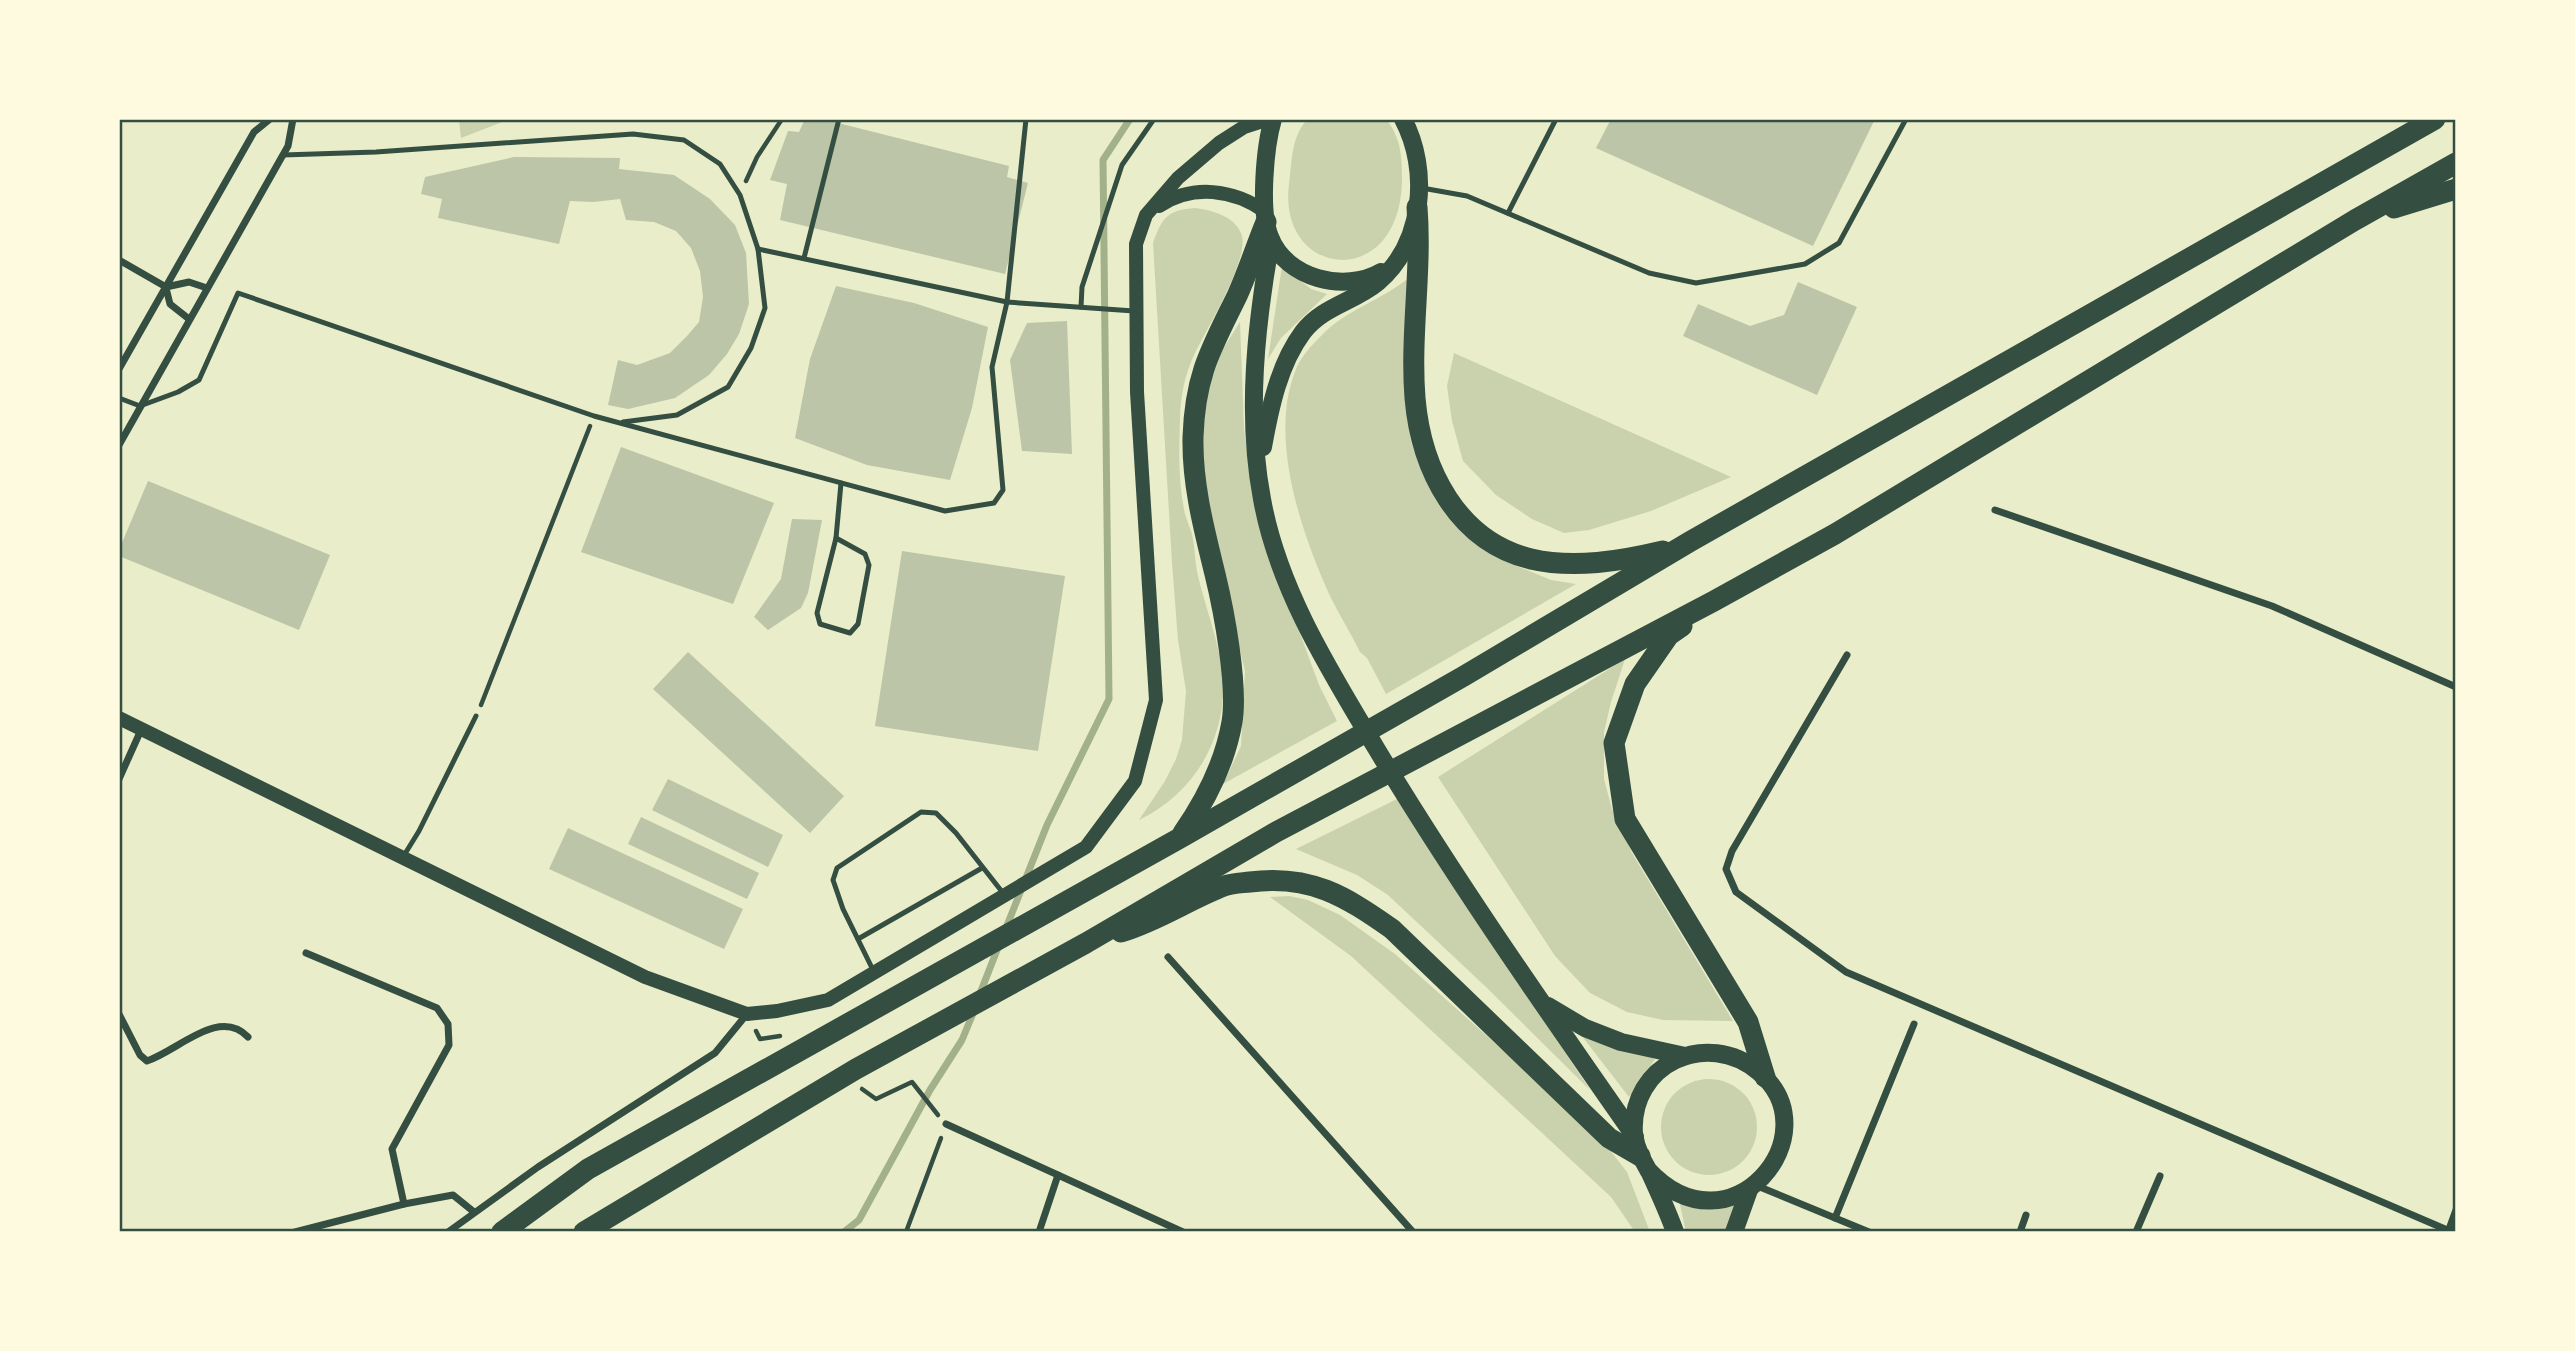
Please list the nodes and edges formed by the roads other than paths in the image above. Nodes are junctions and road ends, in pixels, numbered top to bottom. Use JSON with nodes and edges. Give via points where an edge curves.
{"nodes":[{"id":1,"x":270,"y":119,"type":"edge"},
{"id":2,"x":293,"y":119,"type":"edge"},
{"id":3,"x":839,"y":119,"type":"edge"},
{"id":4,"x":1026,"y":119,"type":"edge"},
{"id":5,"x":1154,"y":119,"type":"edge"},
{"id":6,"x":1271,"y":119,"type":"edge"},
{"id":7,"x":1556,"y":119,"type":"edge"},
{"id":8,"x":1906,"y":119,"type":"edge"},
{"id":9,"x":2435,"y":119,"type":"edge"},
{"id":10,"x":1408,"y":121,"type":"edge"},
{"id":11,"x":283,"y":155,"type":"junction"},
{"id":12,"x":2456,"y":163,"type":"edge"},
{"id":13,"x":2456,"y":189,"type":"edge"},
{"id":14,"x":1418,"y":197,"type":"junction"},
{"id":15,"x":1508,"y":213,"type":"junction"},
{"id":16,"x":1146,"y":215,"type":"junction"},
{"id":17,"x":2355,"y":220,"type":"junction"},
{"id":18,"x":1267,"y":225,"type":"junction"},
{"id":19,"x":758,"y":248,"type":"junction"},
{"id":20,"x":1400,"y":257,"type":"junction"},
{"id":21,"x":804,"y":258,"type":"junction"},
{"id":22,"x":119,"y":260,"type":"edge"},
{"id":23,"x":166,"y":287,"type":"junction"},
{"id":24,"x":207,"y":288,"type":"junction"},
{"id":25,"x":1007,"y":302,"type":"junction"},
{"id":26,"x":1081,"y":307,"type":"junction"},
{"id":27,"x":1135,"y":312,"type":"junction"},
{"id":28,"x":189,"y":319,"type":"junction"},
{"id":29,"x":119,"y":369,"type":"edge"},
{"id":30,"x":119,"y":398,"type":"edge"},
{"id":31,"x":140,"y":406,"type":"junction"},
{"id":32,"x":620,"y":423,"type":"junction"},
{"id":33,"x":119,"y":445,"type":"edge"},
{"id":34,"x":1258,"y":475,"type":"junction"},
{"id":35,"x":841,"y":483,"type":"junction"},
{"id":36,"x":1995,"y":510,"type":"dead end"},
{"id":37,"x":836,"y":538,"type":"junction"},
{"id":38,"x":1691,"y":541,"type":"junction"},
{"id":39,"x":1714,"y":601,"type":"junction"},
{"id":40,"x":1847,"y":655,"type":"dead end"},
{"id":41,"x":2456,"y":687,"type":"edge"},
{"id":42,"x":476,"y":716,"type":"road end"},
{"id":43,"x":119,"y":718,"type":"edge"},
{"id":44,"x":142,"y":729,"type":"junction"},
{"id":45,"x":119,"y":779,"type":"edge"},
{"id":46,"x":1180,"y":838,"type":"junction"},
{"id":47,"x":403,"y":857,"type":"junction"},
{"id":48,"x":982,"y":868,"type":"junction"},
{"id":49,"x":1004,"y":895,"type":"junction"},
{"id":50,"x":858,"y":939,"type":"junction"},
{"id":51,"x":1086,"y":943,"type":"junction"},
{"id":52,"x":306,"y":953,"type":"dead end"},
{"id":53,"x":1168,"y":957,"type":"dead end"},
{"id":54,"x":874,"y":972,"type":"junction"},
{"id":55,"x":1542,"y":1003,"type":"junction"},
{"id":56,"x":119,"y":1014,"type":"edge"},
{"id":57,"x":747,"y":1014,"type":"junction"},
{"id":58,"x":1914,"y":1024,"type":"dead end"},
{"id":59,"x":248,"y":1037,"type":"dead end"},
{"id":60,"x":1685,"y":1056,"type":"junction"},
{"id":61,"x":1765,"y":1077,"type":"junction"},
{"id":62,"x":946,"y":1125,"type":"road end"},
{"id":63,"x":1641,"y":1154,"type":"junction"},
{"id":64,"x":1058,"y":1175,"type":"junction"},
{"id":65,"x":2160,"y":1175,"type":"dead end"},
{"id":66,"x":1752,"y":1188,"type":"junction"},
{"id":67,"x":404,"y":1204,"type":"junction"},
{"id":68,"x":2456,"y":1210,"type":"edge"},
{"id":69,"x":474,"y":1212,"type":"junction"},
{"id":70,"x":2026,"y":1214,"type":"dead end"},
{"id":71,"x":1835,"y":1218,"type":"junction"},
{"id":72,"x":592,"y":1228,"type":"edge"},
{"id":73,"x":2449,"y":1231,"type":"edge"},
{"id":74,"x":295,"y":1232,"type":"edge"},
{"id":75,"x":448,"y":1232,"type":"edge"},
{"id":76,"x":502,"y":1232,"type":"edge"},
{"id":77,"x":1039,"y":1232,"type":"edge"},
{"id":78,"x":1183,"y":1232,"type":"edge"},
{"id":79,"x":1413,"y":1232,"type":"edge"},
{"id":80,"x":1675,"y":1232,"type":"edge"},
{"id":81,"x":1734,"y":1232,"type":"edge"},
{"id":82,"x":1869,"y":1232,"type":"edge"},
{"id":83,"x":2020,"y":1232,"type":"edge"},
{"id":84,"x":2136,"y":1232,"type":"edge"}],
"edges":[{"from":1,"to":23,"type":"street","via":[[254,132]]},
{"from":2,"to":11,"type":"street"},
{"from":3,"to":21,"type":"lane"},
{"from":4,"to":25,"type":"lane"},
{"from":5,"to":26,"type":"lane","via":[[1122,165],[1082,287]]},
{"from":6,"to":16,"type":"main road","via":[[1244,127],[1219,144],[1178,178]]},
{"from":6,"to":18,"type":"main road"},
{"from":7,"to":15,"type":"lane"},
{"from":8,"to":15,"type":"lane","via":[[1839,243],[1805,264],[1696,283],[1649,273]]},
{"from":9,"to":38,"type":"highway"},
{"from":10,"to":14,"type":"main road"},
{"from":11,"to":19,"type":"lane","via":[[633,134],[684,140],[719,164],[740,195]]},
{"from":11,"to":24,"type":"street"},
{"from":12,"to":17,"type":"highway"},
{"from":13,"to":17,"type":"highway"},
{"from":14,"to":15,"type":"lane","via":[[1467,196]]},
{"from":14,"to":20,"type":"main road"},
{"from":14,"to":38,"type":"highway","via":[[1415,400],[1425,453],[1436,481],[1461,518],[1477,533],[1514,553],[1559,562],[1637,557]]},
{"from":16,"to":18,"type":"main road","via":[[1175,197],[1205,191],[1236,196]]},
{"from":16,"to":27,"type":"main road","via":[[1136,244]]},
{"from":17,"to":39,"type":"highway","via":[[1835,534]]},
{"from":18,"to":20,"type":"main road","via":[[1281,254],[1312,276],[1336,282],[1377,274]]},
{"from":18,"to":34,"type":"main road","via":[[1256,350]]},
{"from":18,"to":46,"type":"highway","via":[[1213,341],[1198,386],[1194,466],[1223,614],[1232,719],[1215,776]]},
{"from":19,"to":21,"type":"lane"},
{"from":19,"to":32,"type":"lane","via":[[765,308],[751,348],[728,387],[677,415]]},
{"from":20,"to":34,"type":"main road","via":[[1378,282],[1318,316],[1293,348],[1268,422]]},
{"from":21,"to":25,"type":"lane"},
{"from":22,"to":23,"type":"street"},
{"from":23,"to":24,"type":"street","via":[[189,282]]},
{"from":23,"to":28,"type":"street","via":[[170,304]]},
{"from":23,"to":29,"type":"street"},
{"from":24,"to":28,"type":"street"},
{"from":25,"to":26,"type":"lane"},
{"from":25,"to":35,"type":"lane","via":[[992,367],[1003,490],[994,503],[945,511]]},
{"from":26,"to":27,"type":"lane"},
{"from":27,"to":49,"type":"main road","via":[[1156,700],[1135,781],[1086,847]]},
{"from":28,"to":31,"type":"street"},
{"from":30,"to":31,"type":"lane"},
{"from":31,"to":32,"type":"lane","via":[[199,380],[238,293]]},
{"from":31,"to":33,"type":"street"},
{"from":32,"to":35,"type":"lane"},
{"from":34,"to":55,"type":"main road","via":[[1268,525],[1289,587],[1334,678],[1411,806]]},
{"from":35,"to":37,"type":"lane"},
{"from":36,"to":41,"type":"street","via":[[2272,606]]},
{"from":37,"to":37,"type":"lane","via":[[817,613],[820,624],[850,633],[858,624],[869,565],[865,554]]},
{"from":38,"to":46,"type":"highway"},
{"from":39,"to":51,"type":"highway","via":[[1276,832]]},
{"from":39,"to":61,"type":"highway","via":[[1669,635],[1635,684],[1614,743],[1625,819],[1748,1022]]},
{"from":40,"to":73,"type":"street","via":[[1732,851],[1726,869],[1736,892],[1846,972]]},
{"from":42,"to":47,"type":"lane"},
{"from":43,"to":44,"type":"main road"},
{"from":44,"to":45,"type":"street"},
{"from":44,"to":47,"type":"main road"},
{"from":46,"to":76,"type":"highway","via":[[588,1169]]},
{"from":47,"to":57,"type":"main road","via":[[645,977]]},
{"from":48,"to":49,"type":"lane"},
{"from":48,"to":50,"type":"lane"},
{"from":48,"to":50,"type":"lane","via":[[936,813],[921,812],[837,868],[833,880]]},
{"from":49,"to":54,"type":"main road"},
{"from":50,"to":54,"type":"lane"},
{"from":51,"to":63,"type":"highway","via":[[1147,924],[1226,885],[1269,879],[1316,884],[1392,929],[1609,1138]]},
{"from":51,"to":72,"type":"highway","via":[[856,1069]]},
{"from":52,"to":67,"type":"street","via":[[437,1008],[448,1024],[449,1045],[392,1149]]},
{"from":53,"to":79,"type":"street"},
{"from":54,"to":57,"type":"main road","via":[[828,1000]]},
{"from":55,"to":60,"type":"main road","via":[[1621,1042]]},
{"from":55,"to":63,"type":"main road"},
{"from":56,"to":59,"type":"street","via":[[147,1060],[226,1024],[239,1027]]},
{"from":57,"to":69,"type":"street","via":[[715,1053]]},
{"from":58,"to":71,"type":"street"},
{"from":60,"to":61,"type":"main road","via":[[1706,1052],[1728,1055]]},
{"from":60,"to":63,"type":"main road","via":[[1656,1073],[1638,1102]]},
{"from":61,"to":66,"type":"main road","via":[[1783,1112],[1784,1133],[1770,1170]]},
{"from":62,"to":64,"type":"street"},
{"from":63,"to":66,"type":"main road","via":[[1672,1191],[1702,1201]]},
{"from":63,"to":80,"type":"main road"},
{"from":64,"to":77,"type":"street"},
{"from":64,"to":78,"type":"street"},
{"from":65,"to":84,"type":"street"},
{"from":66,"to":71,"type":"street"},
{"from":66,"to":81,"type":"main road"},
{"from":67,"to":69,"type":"street","via":[[453,1195]]},
{"from":67,"to":74,"type":"street"},
{"from":68,"to":73,"type":"street"},
{"from":69,"to":75,"type":"street"},
{"from":70,"to":83,"type":"street"},
{"from":71,"to":82,"type":"street"}]}
